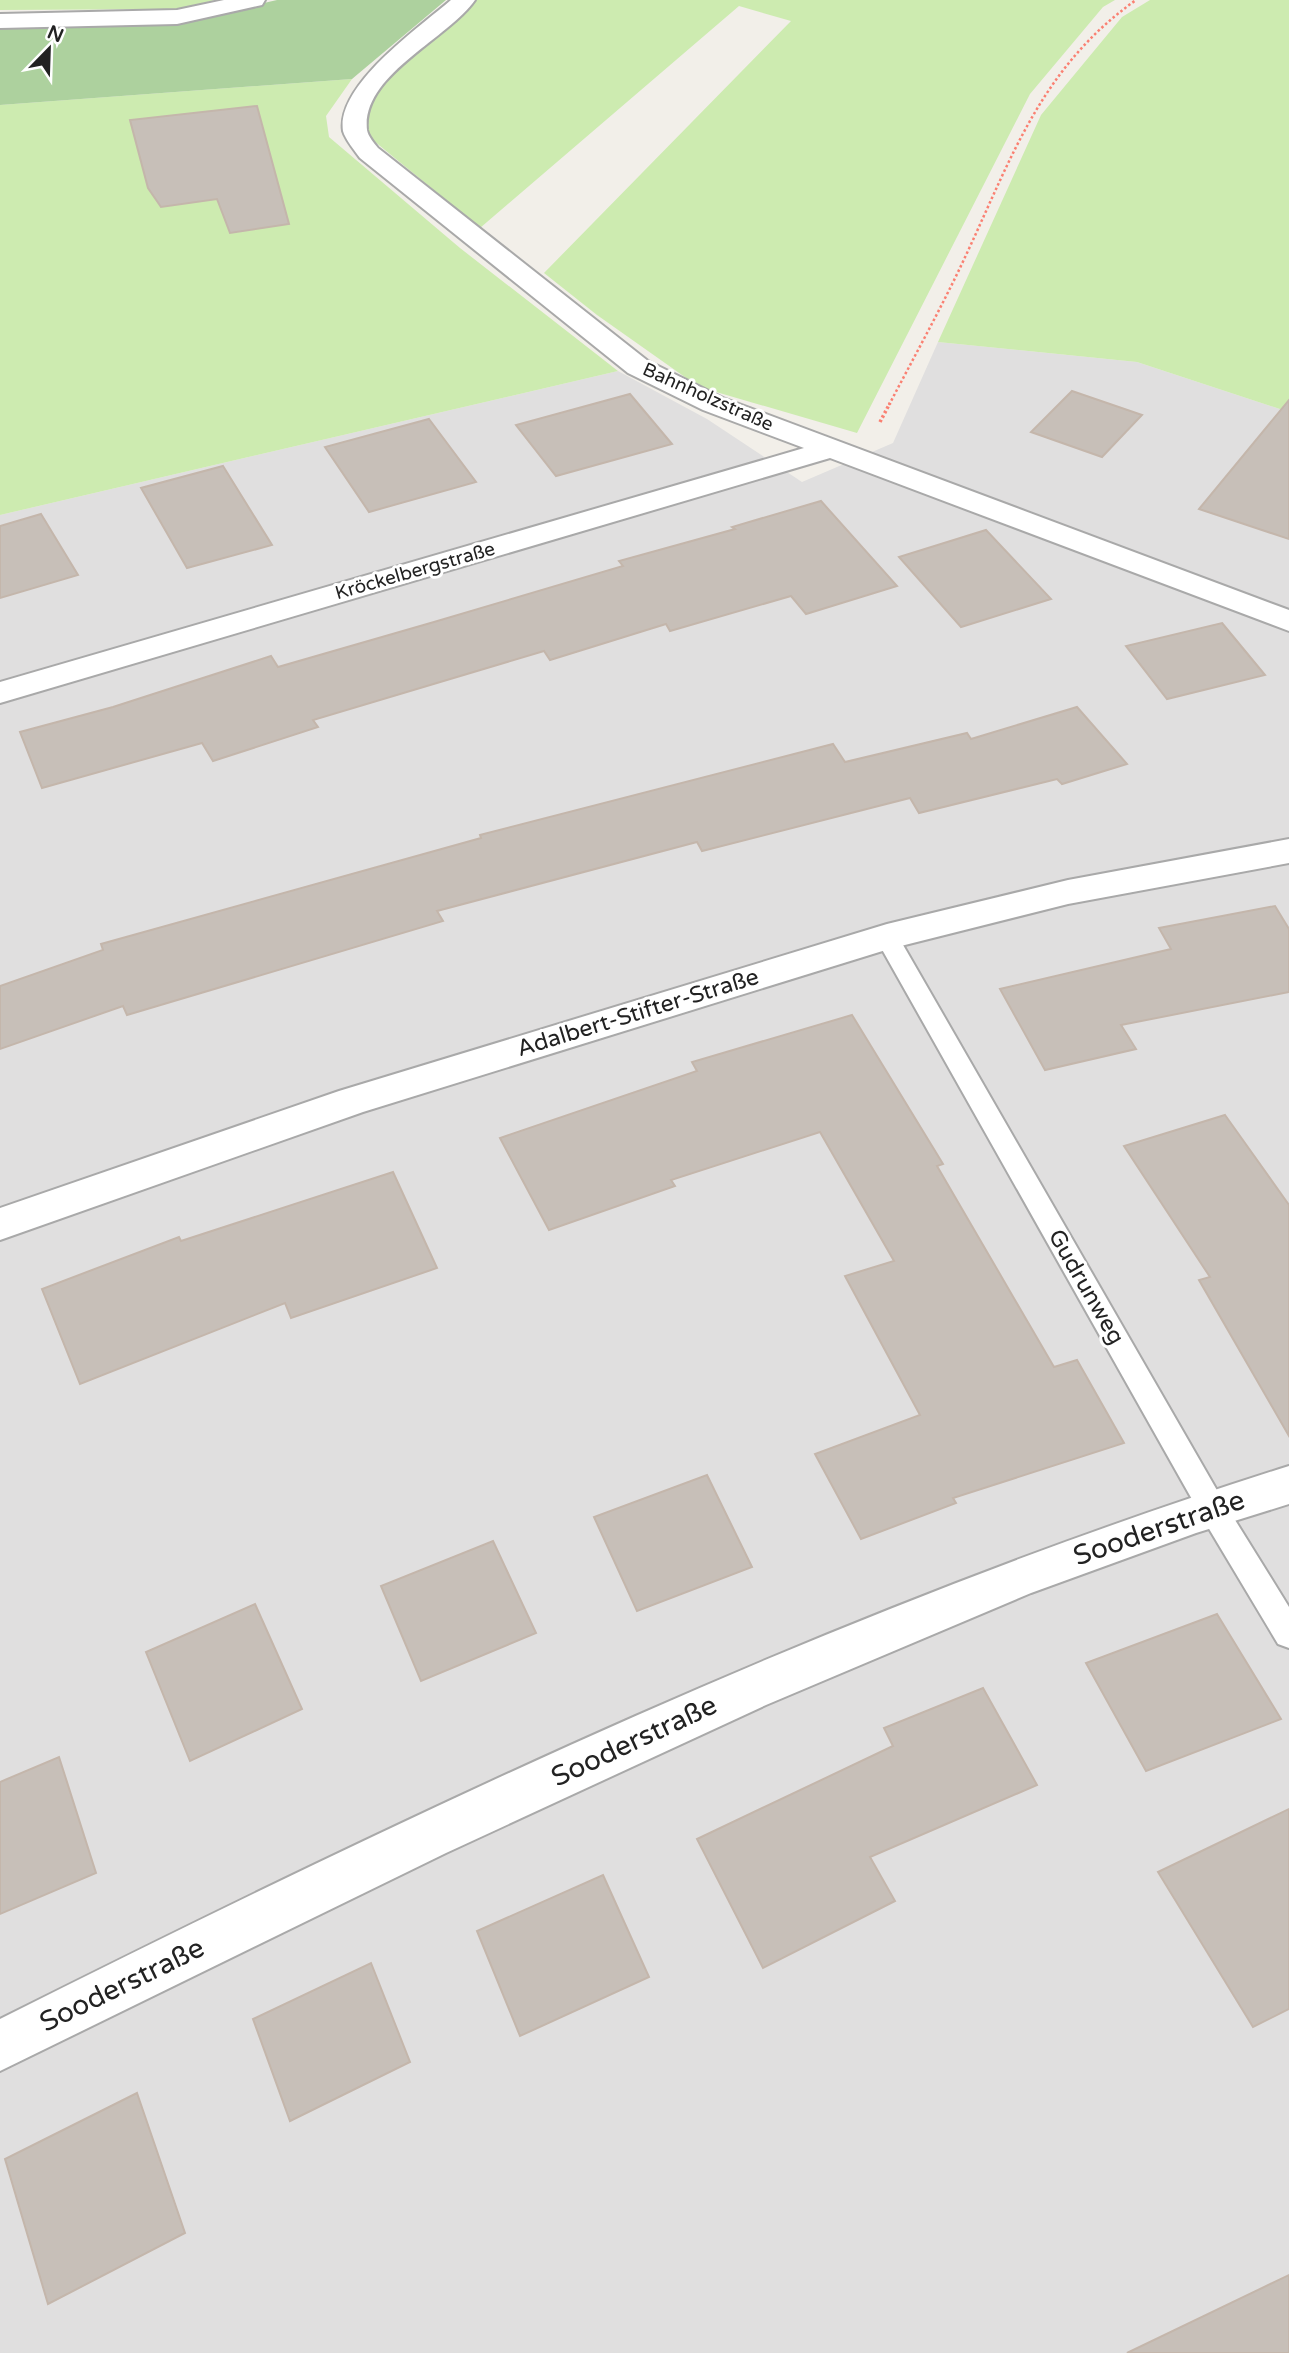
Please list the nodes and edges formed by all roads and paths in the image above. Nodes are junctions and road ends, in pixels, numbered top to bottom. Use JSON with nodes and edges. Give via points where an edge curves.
{"nodes":[{"id":1,"x":254,"y":0,"type":"edge"},
{"id":2,"x":464,"y":0,"type":"edge"},
{"id":3,"x":1136,"y":0,"type":"edge"},
{"id":4,"x":0,"y":21,"type":"edge"},
{"id":5,"x":831,"y":449,"type":"junction"},
{"id":6,"x":1289,"y":621,"type":"edge"},
{"id":7,"x":0,"y":693,"type":"edge"},
{"id":8,"x":1289,"y":851,"type":"edge"},
{"id":9,"x":887,"y":937,"type":"junction"},
{"id":10,"x":0,"y":1224,"type":"edge"},
{"id":11,"x":1289,"y":1485,"type":"edge"},
{"id":12,"x":1212,"y":1508,"type":"junction"},
{"id":13,"x":1289,"y":1634,"type":"edge"},
{"id":14,"x":0,"y":2046,"type":"edge"}],
"edges":[{"from":1,"to":4,"type":"street","via":[[177,18]]},
{"from":2,"to":5,"type":"street","name":"Bahnholzstraße","via":[[379,75],[357,106],[355,132],[369,153],[638,367],[713,404]]},
{"from":3,"to":5,"type":"path","via":[[1111,14],[1048,85],[877,427]]},
{"from":5,"to":6,"type":"street","name":"Bahnholzstraße"},
{"from":5,"to":7,"type":"street","name":"Kröckelbergstraße"},
{"from":8,"to":9,"type":"street","name":"Adalbert-Stifter-Straße","via":[[1068,892]]},
{"from":9,"to":10,"type":"street","name":"Adalbert-Stifter-Straße","via":[[352,1101]]},
{"from":9,"to":12,"type":"lane","name":"Gudrunweg"},
{"from":11,"to":12,"type":"street","name":"Sooderstraße"},
{"from":12,"to":13,"type":"lane","name":"Gudrunweg"},
{"from":12,"to":14,"type":"street","name":"Sooderstraße","via":[[857,1641],[382,1857]]}]}
